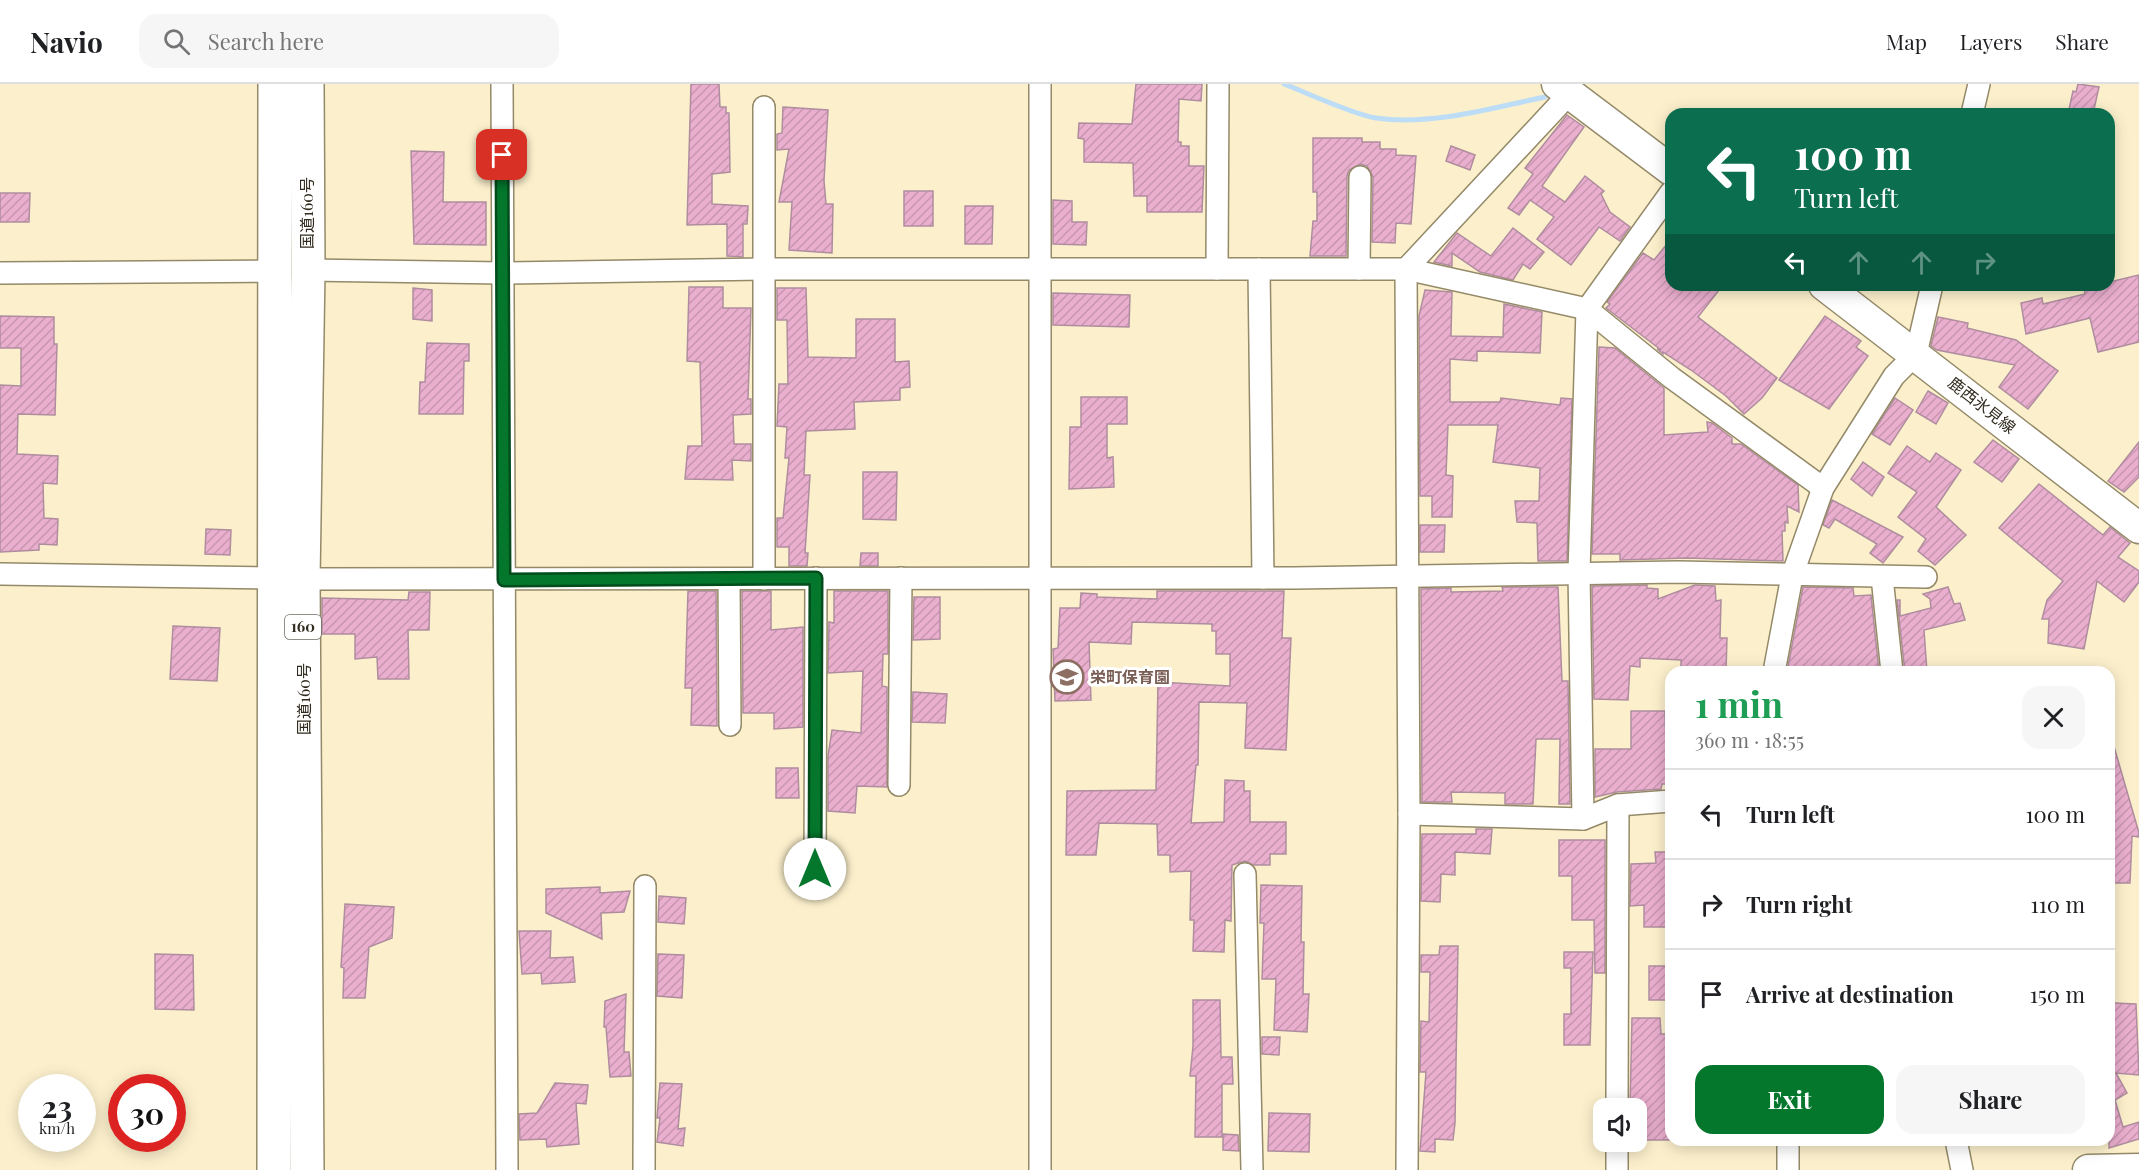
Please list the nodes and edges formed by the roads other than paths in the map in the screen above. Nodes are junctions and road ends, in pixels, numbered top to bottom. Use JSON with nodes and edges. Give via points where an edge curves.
{"nodes":[{"id":1,"x":274,"y":84,"type":"edge"},
{"id":2,"x":307,"y":84,"type":"edge"},
{"id":3,"x":502,"y":84,"type":"edge"},
{"id":4,"x":1040,"y":84,"type":"edge"},
{"id":5,"x":1218,"y":84,"type":"edge"},
{"id":6,"x":1978,"y":84,"type":"edge"},
{"id":7,"x":1564,"y":88,"type":"edge"},
{"id":8,"x":764,"y":107,"type":"dead end"},
{"id":9,"x":1973,"y":108,"type":"edge"},
{"id":10,"x":1665,"y":165,"type":"edge"},
{"id":11,"x":1359,"y":177,"type":"dead end"},
{"id":12,"x":1665,"y":200,"type":"edge"},
{"id":13,"x":1040,"y":268,"type":"junction"},
{"id":14,"x":1217,"y":269,"type":"junction"},
{"id":15,"x":1260,"y":269,"type":"junction"},
{"id":16,"x":1359,"y":269,"type":"junction"},
{"id":17,"x":1406,"y":269,"type":"junction"},
{"id":18,"x":308,"y":270,"type":"junction"},
{"id":19,"x":764,"y":270,"type":"junction"},
{"id":20,"x":274,"y":271,"type":"junction"},
{"id":21,"x":0,"y":273,"type":"edge"},
{"id":22,"x":502,"y":273,"type":"junction"},
{"id":23,"x":1832,"y":291,"type":"edge"},
{"id":24,"x":1931,"y":291,"type":"edge"},
{"id":25,"x":1587,"y":309,"type":"junction"},
{"id":26,"x":1916,"y":354,"type":"junction"},
{"id":27,"x":1823,"y":488,"type":"junction"},
{"id":28,"x":2139,"y":528,"type":"edge"},
{"id":29,"x":1579,"y":572,"type":"junction"},
{"id":30,"x":0,"y":574,"type":"edge"},
{"id":31,"x":1406,"y":576,"type":"junction"},
{"id":32,"x":1792,"y":576,"type":"junction"},
{"id":33,"x":1038,"y":577,"type":"junction"},
{"id":34,"x":1882,"y":577,"type":"junction"},
{"id":35,"x":1926,"y":577,"type":"dead end"},
{"id":36,"x":816,"y":578,"type":"junction"},
{"id":37,"x":901,"y":578,"type":"junction"},
{"id":38,"x":1263,"y":578,"type":"junction"},
{"id":39,"x":289,"y":579,"type":"junction"},
{"id":40,"x":729,"y":579,"type":"junction"},
{"id":41,"x":764,"y":579,"type":"junction"},
{"id":42,"x":504,"y":580,"type":"junction"},
{"id":43,"x":1775,"y":666,"type":"edge"},
{"id":44,"x":1891,"y":666,"type":"edge"},
{"id":45,"x":730,"y":725,"type":"dead end"},
{"id":46,"x":899,"y":785,"type":"dead end"},
{"id":47,"x":1665,"y":801,"type":"edge"},
{"id":48,"x":1618,"y":805,"type":"junction"},
{"id":49,"x":1409,"y":814,"type":"junction"},
{"id":50,"x":1583,"y":819,"type":"junction"},
{"id":51,"x":815,"y":869,"type":"dead end"},
{"id":52,"x":1245,"y":874,"type":"dead end"},
{"id":53,"x":645,"y":886,"type":"dead end"},
{"id":54,"x":1617,"y":1098,"type":"edge"},
{"id":55,"x":1788,"y":1146,"type":"edge"},
{"id":56,"x":1957,"y":1146,"type":"edge"},
{"id":57,"x":1617,"y":1152,"type":"edge"},
{"id":58,"x":2139,"y":1169,"type":"edge"},
{"id":59,"x":274,"y":1170,"type":"edge"},
{"id":60,"x":307,"y":1170,"type":"edge"},
{"id":61,"x":507,"y":1170,"type":"edge"},
{"id":62,"x":644,"y":1170,"type":"edge"},
{"id":63,"x":1040,"y":1170,"type":"edge"},
{"id":64,"x":1252,"y":1170,"type":"edge"},
{"id":65,"x":1407,"y":1170,"type":"edge"},
{"id":66,"x":1617,"y":1170,"type":"edge"},
{"id":67,"x":1788,"y":1170,"type":"edge"},
{"id":68,"x":1962,"y":1170,"type":"edge"},
{"id":69,"x":2088,"y":1170,"type":"edge"}],
"edges":[{"from":1,"to":20,"type":"highway","name":"国道160号","number":"160"},
{"from":2,"to":18,"type":"highway","name":"国道160号","number":"160"},
{"from":3,"to":22,"type":"street"},
{"from":4,"to":13,"type":"street"},
{"from":5,"to":14,"type":"street"},
{"from":6,"to":9,"type":"street"},
{"from":7,"to":10,"type":"main road"},
{"from":7,"to":17,"type":"street"},
{"from":8,"to":19,"type":"street"},
{"from":11,"to":16,"type":"street"},
{"from":12,"to":25,"type":"street"},
{"from":13,"to":14,"type":"street"},
{"from":13,"to":19,"type":"street"},
{"from":13,"to":33,"type":"street"},
{"from":14,"to":15,"type":"street"},
{"from":15,"to":16,"type":"street"},
{"from":15,"to":38,"type":"street"},
{"from":16,"to":17,"type":"street"},
{"from":17,"to":25,"type":"street"},
{"from":17,"to":31,"type":"street"},
{"from":18,"to":22,"type":"street"},
{"from":18,"to":39,"type":"highway","name":"国道160号","number":"160"},
{"from":19,"to":22,"type":"street"},
{"from":19,"to":41,"type":"street"},
{"from":20,"to":21,"type":"street"},
{"from":20,"to":39,"type":"highway","name":"国道160号","number":"160"},
{"from":22,"to":42,"type":"street"},
{"from":23,"to":26,"type":"main road","name":"鹿西氷見線"},
{"from":24,"to":26,"type":"street"},
{"from":25,"to":27,"type":"street","via":[[1672,378]]},
{"from":25,"to":29,"type":"street"},
{"from":26,"to":27,"type":"street","via":[[1894,376]]},
{"from":26,"to":28,"type":"main road","name":"鹿西氷見線"},
{"from":27,"to":32,"type":"street"},
{"from":29,"to":31,"type":"street"},
{"from":29,"to":32,"type":"street"},
{"from":29,"to":50,"type":"street"},
{"from":30,"to":39,"type":"street"},
{"from":31,"to":38,"type":"street"},
{"from":31,"to":49,"type":"street"},
{"from":32,"to":34,"type":"street"},
{"from":32,"to":43,"type":"street"},
{"from":33,"to":37,"type":"street"},
{"from":33,"to":38,"type":"street"},
{"from":33,"to":63,"type":"street"},
{"from":34,"to":35,"type":"street"},
{"from":34,"to":44,"type":"street"},
{"from":36,"to":37,"type":"street"},
{"from":36,"to":41,"type":"street"},
{"from":36,"to":51,"type":"street"},
{"from":37,"to":46,"type":"street"},
{"from":39,"to":42,"type":"street"},
{"from":39,"to":59,"type":"highway","name":"国道160号","number":"160"},
{"from":39,"to":60,"type":"highway","name":"国道160号","number":"160"},
{"from":40,"to":41,"type":"street"},
{"from":40,"to":42,"type":"street"},
{"from":40,"to":45,"type":"street"},
{"from":42,"to":61,"type":"street"},
{"from":47,"to":48,"type":"street"},
{"from":48,"to":50,"type":"street"},
{"from":48,"to":54,"type":"street"},
{"from":49,"to":50,"type":"street"},
{"from":49,"to":65,"type":"street"},
{"from":52,"to":64,"type":"street"},
{"from":53,"to":62,"type":"street"},
{"from":55,"to":67,"type":"street"},
{"from":56,"to":68,"type":"street"},
{"from":57,"to":66,"type":"street"},
{"from":58,"to":69,"type":"main road"}]}
